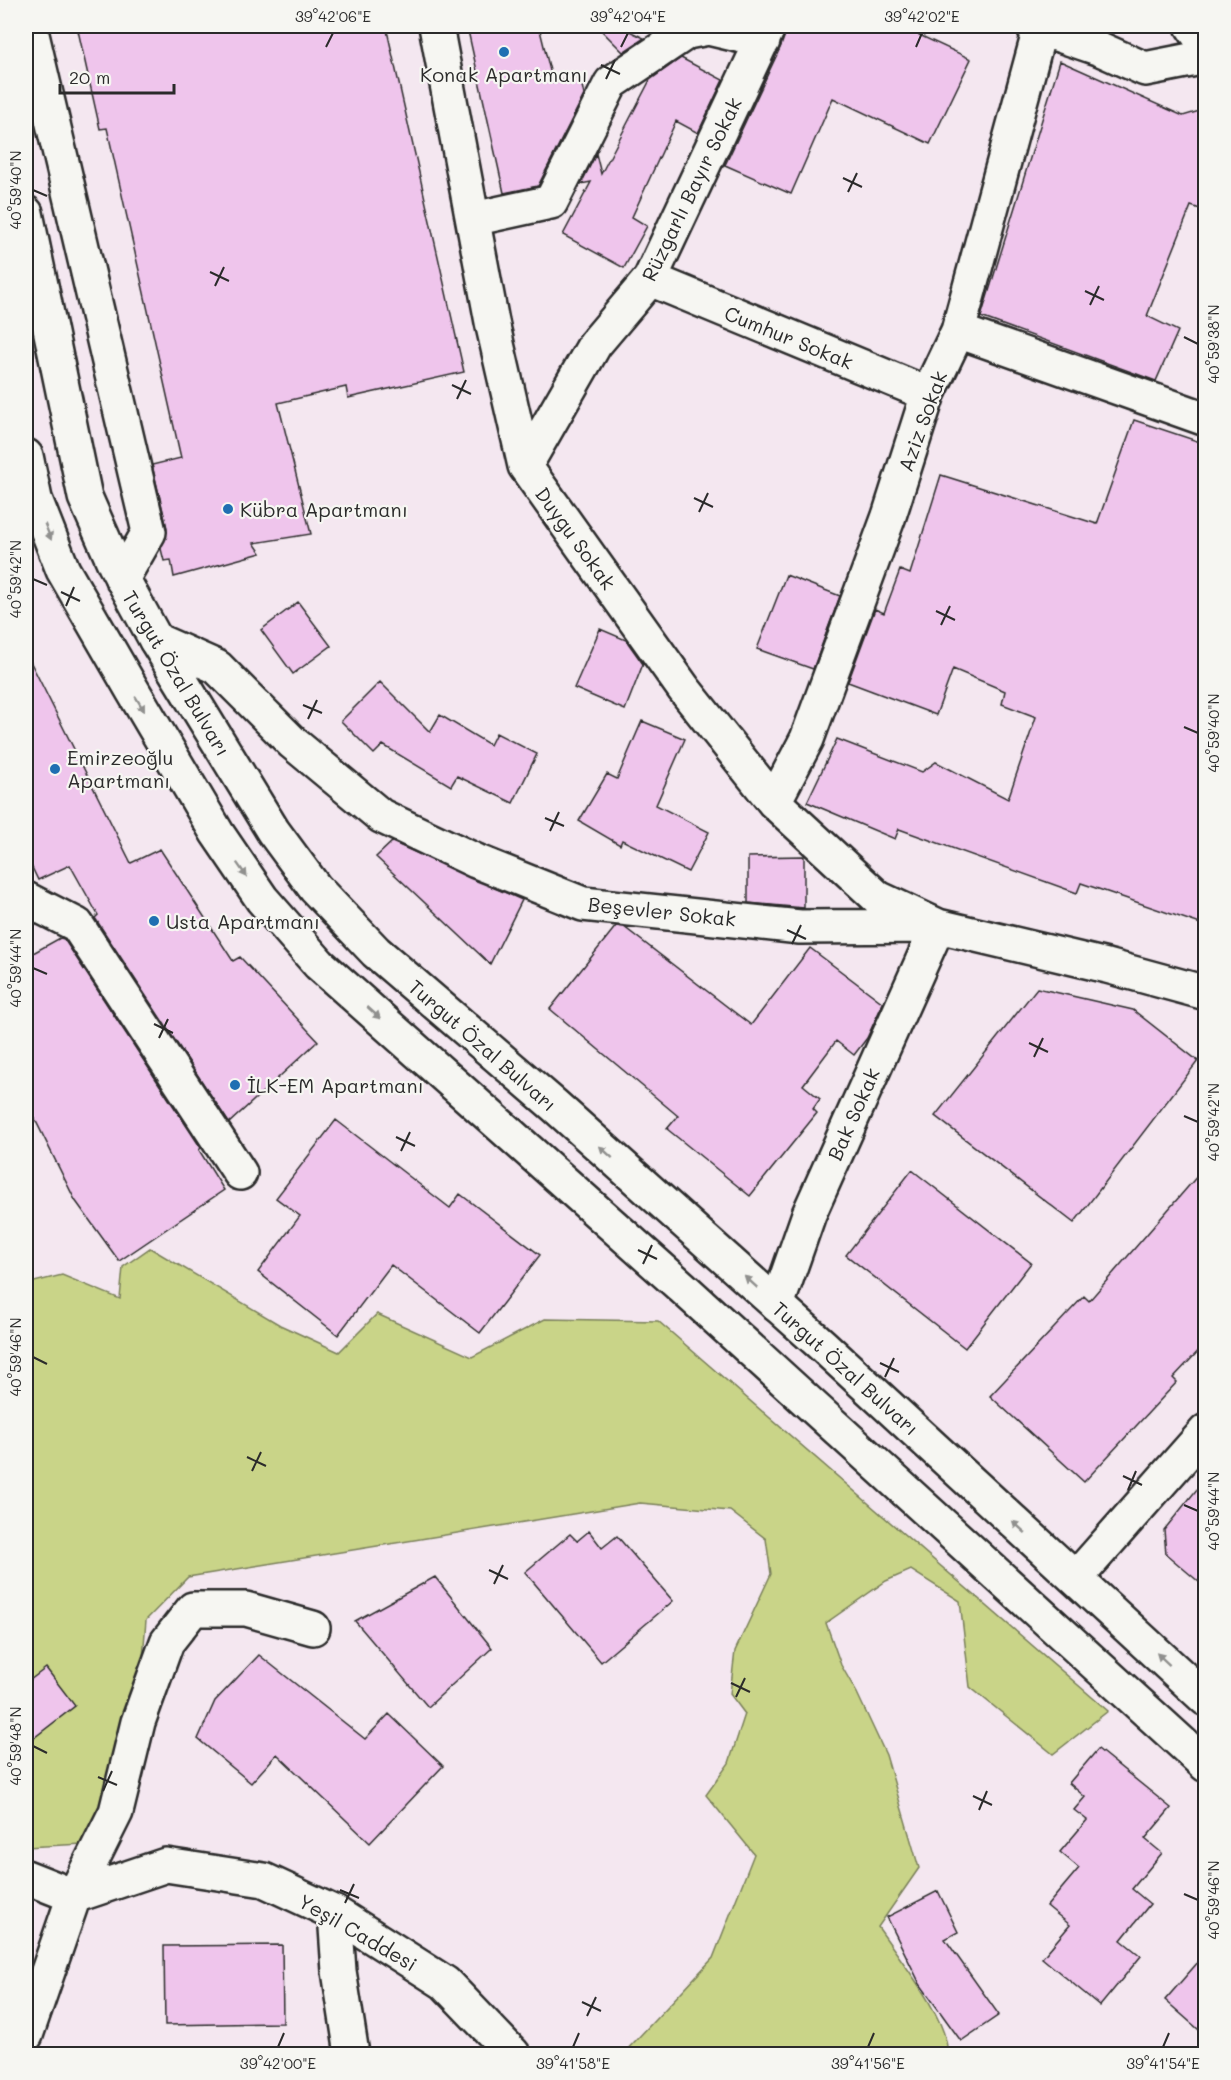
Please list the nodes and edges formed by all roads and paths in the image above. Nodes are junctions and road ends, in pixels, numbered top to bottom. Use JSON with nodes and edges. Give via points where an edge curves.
{"nodes":[{"id":1,"x":30,"y":26,"type":"edge"},
{"id":2,"x":436,"y":26,"type":"edge"},
{"id":3,"x":1192,"y":26,"type":"edge"},
{"id":4,"x":1036,"y":27,"type":"edge"},
{"id":5,"x":766,"y":33,"type":"edge"},
{"id":6,"x":1206,"y":46,"type":"edge"},
{"id":7,"x":1206,"y":57,"type":"edge"},
{"id":8,"x":26,"y":213,"type":"edge"},
{"id":9,"x":473,"y":219,"type":"junction"},
{"id":10,"x":650,"y":279,"type":"junction"},
{"id":11,"x":958,"y":331,"type":"junction"},
{"id":12,"x":928,"y":394,"type":"junction"},
{"id":13,"x":1206,"y":419,"type":"edge"},
{"id":14,"x":26,"y":456,"type":"edge"},
{"id":15,"x":525,"y":466,"type":"junction"},
{"id":16,"x":122,"y":579,"type":"junction"},
{"id":17,"x":156,"y":640,"type":"junction"},
{"id":18,"x":774,"y":802,"type":"junction"},
{"id":19,"x":26,"y":899,"type":"edge"},
{"id":20,"x":938,"y":926,"type":"junction"},
{"id":21,"x":1206,"y":993,"type":"edge"},
{"id":22,"x":240,"y":1173,"type":"dead end"},
{"id":23,"x":777,"y":1305,"type":"junction"},
{"id":24,"x":1206,"y":1431,"type":"edge"},
{"id":25,"x":1076,"y":1578,"type":"junction"},
{"id":26,"x":313,"y":1628,"type":"dead end"},
{"id":27,"x":1206,"y":1699,"type":"edge"},
{"id":28,"x":1206,"y":1766,"type":"edge"},
{"id":29,"x":26,"y":1877,"type":"edge"},
{"id":30,"x":74,"y":1896,"type":"junction"},
{"id":31,"x":335,"y":1913,"type":"junction"},
{"id":32,"x":26,"y":2035,"type":"edge"},
{"id":33,"x":352,"y":2055,"type":"edge"},
{"id":34,"x":513,"y":2055,"type":"edge"}],
"edges":[{"from":1,"to":16,"type":"street","via":[[149,532]]},
{"from":2,"to":9,"type":"street","name":"Duygu Sokak"},
{"from":3,"to":6,"type":"street"},
{"from":4,"to":7,"type":"street","via":[[1145,69]]},
{"from":4,"to":11,"type":"street","name":"Aziz Sokak"},
{"from":5,"to":9,"type":"street","via":[[708,28],[687,32],[611,83],[551,202]]},
{"from":5,"to":10,"type":"street","name":"Rüzgarlı Bayır Sokak"},
{"from":8,"to":16,"type":"street","name":"Turgut Özal Bulvarı","via":[[85,497]]},
{"from":9,"to":15,"type":"street","name":"Duygu Sokak"},
{"from":10,"to":12,"type":"street","name":"Cumhur Sokak"},
{"from":10,"to":15,"type":"street","name":"Rüzgarlı Bayır Sokak","via":[[595,344]]},
{"from":11,"to":12,"type":"street","name":"Aziz Sokak"},
{"from":11,"to":13,"type":"street"},
{"from":12,"to":18,"type":"street","name":"Aziz Sokak","via":[[889,516],[807,740]]},
{"from":14,"to":28,"type":"street","one_way":true,"via":[[35,499],[63,570],[127,681],[262,899],[319,964],[710,1311]]},
{"from":15,"to":18,"type":"street","name":"Duygu Sokak","via":[[684,689]]},
{"from":16,"to":17,"type":"street","name":"Turgut Özal Bulvarı"},
{"from":17,"to":20,"type":"street","name":"Beşevler Sokak","via":[[217,667],[293,743],[381,816],[583,904],[800,927]]},
{"from":23,"to":17,"type":"street","name":"Turgut Özal Bulvarı","one_way":true,"via":[[376,952],[315,888],[273,831]]},
{"from":18,"to":20,"type":"street","name":"Duygu Sokak","via":[[878,898]]},
{"from":19,"to":22,"type":"street","via":[[77,925]]},
{"from":20,"to":21,"type":"street","name":"Beşevler Sokak"},
{"from":20,"to":23,"type":"street","name":"Bak Sokak","via":[[809,1214]]},
{"from":25,"to":23,"type":"street","name":"Turgut Özal Bulvarı","one_way":true},
{"from":24,"to":25,"type":"street"},
{"from":27,"to":25,"type":"street","name":"Turgut Özal Bulvarı","one_way":true},
{"from":26,"to":30,"type":"street","via":[[246,1609],[193,1609],[167,1642],[138,1722],[116,1812]]},
{"from":29,"to":30,"type":"street"},
{"from":30,"to":31,"type":"street","name":"Yeşil Caddesi","via":[[166,1865],[264,1880]]},
{"from":30,"to":32,"type":"street"},
{"from":31,"to":33,"type":"street"},
{"from":31,"to":34,"type":"street","name":"Yeşil Caddesi","via":[[445,1983]]}]}
